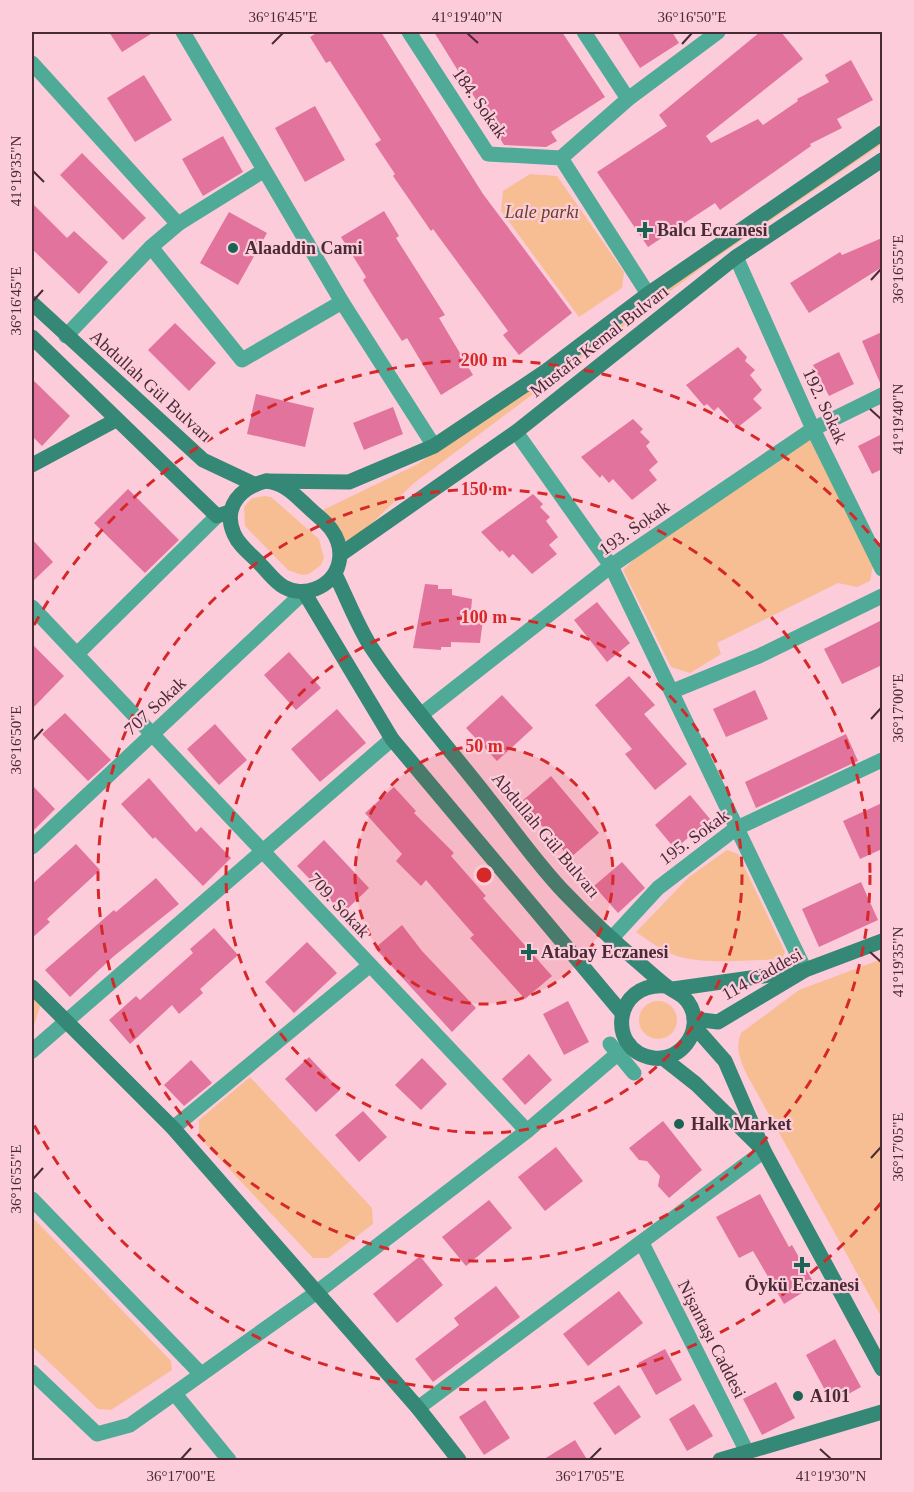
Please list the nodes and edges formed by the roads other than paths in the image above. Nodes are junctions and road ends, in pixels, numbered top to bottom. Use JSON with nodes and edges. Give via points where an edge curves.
{"nodes":[{"id":1,"x":183,"y":32,"type":"edge"},
{"id":2,"x":409,"y":32,"type":"edge"},
{"id":3,"x":584,"y":32,"type":"edge"},
{"id":4,"x":718,"y":32,"type":"edge"},
{"id":5,"x":32,"y":63,"type":"edge"},
{"id":6,"x":628,"y":99,"type":"junction"},
{"id":7,"x":882,"y":133,"type":"edge"},
{"id":8,"x":561,"y":158,"type":"junction"},
{"id":9,"x":882,"y":160,"type":"edge"},
{"id":10,"x":263,"y":171,"type":"junction"},
{"id":11,"x":178,"y":224,"type":"junction"},
{"id":12,"x":151,"y":247,"type":"junction"},
{"id":13,"x":736,"y":257,"type":"junction"},
{"id":14,"x":648,"y":294,"type":"junction"},
{"id":15,"x":342,"y":302,"type":"junction"},
{"id":16,"x":32,"y":303,"type":"edge"},
{"id":17,"x":66,"y":336,"type":"junction"},
{"id":18,"x":32,"y":337,"type":"edge"},
{"id":19,"x":882,"y":395,"type":"edge"},
{"id":20,"x":116,"y":420,"type":"junction"},
{"id":21,"x":813,"y":429,"type":"junction"},
{"id":22,"x":516,"y":432,"type":"junction"},
{"id":23,"x":434,"y":446,"type":"junction"},
{"id":24,"x":32,"y":465,"type":"edge"},
{"id":25,"x":260,"y":483,"type":"junction"},
{"id":26,"x":223,"y":514,"type":"junction"},
{"id":27,"x":341,"y":554,"type":"junction"},
{"id":28,"x":611,"y":566,"type":"junction"},
{"id":29,"x":882,"y":569,"type":"edge"},
{"id":30,"x":336,"y":574,"type":"junction"},
{"id":31,"x":303,"y":592,"type":"junction"},
{"id":32,"x":882,"y":596,"type":"edge"},
{"id":33,"x":32,"y":607,"type":"edge"},
{"id":34,"x":77,"y":654,"type":"junction"},
{"id":35,"x":673,"y":691,"type":"junction"},
{"id":36,"x":422,"y":714,"type":"junction"},
{"id":37,"x":153,"y":734,"type":"junction"},
{"id":38,"x":392,"y":739,"type":"junction"},
{"id":39,"x":882,"y":760,"type":"edge"},
{"id":40,"x":735,"y":829,"type":"junction"},
{"id":41,"x":32,"y":847,"type":"edge"},
{"id":42,"x":261,"y":850,"type":"junction"},
{"id":43,"x":611,"y":939,"type":"junction"},
{"id":44,"x":882,"y":942,"type":"edge"},
{"id":45,"x":369,"y":966,"type":"junction"},
{"id":46,"x":805,"y":970,"type":"junction"},
{"id":47,"x":32,"y":987,"type":"edge"},
{"id":48,"x":670,"y":987,"type":"junction"},
{"id":49,"x":622,"y":1012,"type":"junction"},
{"id":50,"x":68,"y":1022,"type":"junction"},
{"id":51,"x":694,"y":1022,"type":"junction"},
{"id":52,"x":619,"y":1047,"type":"junction"},
{"id":53,"x":32,"y":1051,"type":"edge"},
{"id":54,"x":663,"y":1058,"type":"junction"},
{"id":55,"x":634,"y":1073,"type":"dead end"},
{"id":56,"x":172,"y":1128,"type":"junction"},
{"id":57,"x":527,"y":1131,"type":"junction"},
{"id":58,"x":764,"y":1151,"type":"junction"},
{"id":59,"x":32,"y":1199,"type":"edge"},
{"id":60,"x":642,"y":1243,"type":"junction"},
{"id":61,"x":316,"y":1292,"type":"junction"},
{"id":62,"x":882,"y":1370,"type":"edge"},
{"id":63,"x":32,"y":1372,"type":"edge"},
{"id":64,"x":201,"y":1374,"type":"junction"},
{"id":65,"x":175,"y":1394,"type":"junction"},
{"id":66,"x":418,"y":1408,"type":"junction"},
{"id":67,"x":882,"y":1412,"type":"edge"},
{"id":68,"x":747,"y":1452,"type":"junction"},
{"id":69,"x":229,"y":1461,"type":"edge"},
{"id":70,"x":459,"y":1461,"type":"edge"},
{"id":71,"x":720,"y":1461,"type":"edge"}],
"edges":[{"from":1,"to":10,"type":"street"},
{"from":2,"to":8,"type":"street","name":"184. Sokak","via":[[488,154]]},
{"from":3,"to":6,"type":"street"},
{"from":4,"to":6,"type":"street"},
{"from":5,"to":11,"type":"street"},
{"from":6,"to":8,"type":"street"},
{"from":7,"to":14,"type":"main road","name":"Mustafa Kemal Bulvarı"},
{"from":8,"to":14,"type":"street"},
{"from":9,"to":13,"type":"main road","name":"Mustafa Kemal Bulvarı"},
{"from":10,"to":11,"type":"street"},
{"from":10,"to":15,"type":"street"},
{"from":11,"to":12,"type":"street"},
{"from":12,"to":15,"type":"street","via":[[242,360]]},
{"from":12,"to":17,"type":"street"},
{"from":13,"to":21,"type":"street","name":"192. Sokak"},
{"from":13,"to":22,"type":"main road","name":"Mustafa Kemal Bulvarı"},
{"from":14,"to":23,"type":"main road","name":"Mustafa Kemal Bulvarı","via":[[546,371]]},
{"from":15,"to":23,"type":"street"},
{"from":16,"to":17,"type":"main road","name":"Abdullah Gül Bulvarı"},
{"from":17,"to":25,"type":"main road","name":"Abdullah Gül Bulvarı","via":[[203,460]]},
{"from":18,"to":20,"type":"main road"},
{"from":19,"to":21,"type":"street","name":"193. Sokak"},
{"from":20,"to":24,"type":"main road"},
{"from":20,"to":26,"type":"main road"},
{"from":21,"to":28,"type":"street","name":"193. Sokak"},
{"from":21,"to":29,"type":"street","name":"192. Sokak"},
{"from":22,"to":27,"type":"main road","name":"Mustafa Kemal Bulvarı"},
{"from":22,"to":28,"type":"street"},
{"from":23,"to":25,"type":"main road","name":"Mustafa Kemal Bulvarı","via":[[349,482]]},
{"from":25,"to":26,"type":"main road","via":[[243,491]]},
{"from":25,"to":27,"type":"main road","name":"Abdullah Gül Bulvarı","via":[[277,482],[286,488],[330,528]]},
{"from":26,"to":31,"type":"main road","via":[[241,544],[282,586]]},
{"from":26,"to":34,"type":"street"},
{"from":27,"to":30,"type":"main road"},
{"from":28,"to":35,"type":"street"},
{"from":28,"to":36,"type":"street","name":"193. Sokak"},
{"from":30,"to":31,"type":"main road","via":[[323,585]]},
{"from":30,"to":36,"type":"main road","name":"Abdullah Gül Bulvarı","via":[[370,646]]},
{"from":31,"to":37,"type":"street","name":"707 Sokak"},
{"from":31,"to":38,"type":"main road"},
{"from":32,"to":35,"type":"street","via":[[759,656]]},
{"from":33,"to":34,"type":"street","name":"709. Sokak"},
{"from":34,"to":37,"type":"street","name":"709. Sokak"},
{"from":35,"to":40,"type":"street"},
{"from":36,"to":43,"type":"main road","name":"Abdullah Gül Bulvarı","via":[[562,891]]},
{"from":37,"to":41,"type":"street","name":"707 Sokak"},
{"from":37,"to":42,"type":"street","name":"709. Sokak"},
{"from":38,"to":42,"type":"street"},
{"from":38,"to":49,"type":"main road"},
{"from":39,"to":40,"type":"street","name":"195. Sokak"},
{"from":40,"to":43,"type":"street","name":"195. Sokak","via":[[658,888]]},
{"from":40,"to":46,"type":"street"},
{"from":42,"to":45,"type":"street","name":"709. Sokak"},
{"from":42,"to":50,"type":"street"},
{"from":43,"to":48,"type":"main road","name":"Abdullah Gül Bulvarı"},
{"from":44,"to":46,"type":"main road","name":"114 Caddesi"},
{"from":45,"to":56,"type":"street"},
{"from":45,"to":57,"type":"street","name":"709. Sokak"},
{"from":46,"to":48,"type":"main road"},
{"from":46,"to":51,"type":"main road","name":"114 Caddesi","via":[[718,1022]]},
{"from":47,"to":50,"type":"main road"},
{"from":48,"to":49,"type":"main road","via":[[644,988],[627,1002]]},
{"from":48,"to":51,"type":"main road","via":[[688,1002]]},
{"from":49,"to":52,"type":"main road"},
{"from":50,"to":53,"type":"street"},
{"from":50,"to":56,"type":"main road"},
{"from":51,"to":54,"type":"main road","via":[[684,1047]]},
{"from":51,"to":58,"type":"main road","via":[[725,1061]]},
{"from":52,"to":54,"type":"main road"},
{"from":52,"to":55,"type":"street"},
{"from":52,"to":57,"type":"street"},
{"from":54,"to":58,"type":"main road","via":[[696,1084]]},
{"from":56,"to":61,"type":"main road"},
{"from":57,"to":61,"type":"street"},
{"from":58,"to":60,"type":"street"},
{"from":58,"to":62,"type":"main road"},
{"from":59,"to":64,"type":"street"},
{"from":60,"to":66,"type":"street"},
{"from":60,"to":68,"type":"street","name":"Nişantaşı Caddesi"},
{"from":61,"to":64,"type":"street"},
{"from":61,"to":66,"type":"main road"},
{"from":63,"to":65,"type":"street","via":[[98,1434],[130,1425]]},
{"from":64,"to":65,"type":"street"},
{"from":65,"to":69,"type":"street"},
{"from":66,"to":70,"type":"main road"},
{"from":67,"to":68,"type":"main road"},
{"from":68,"to":71,"type":"main road"}]}
